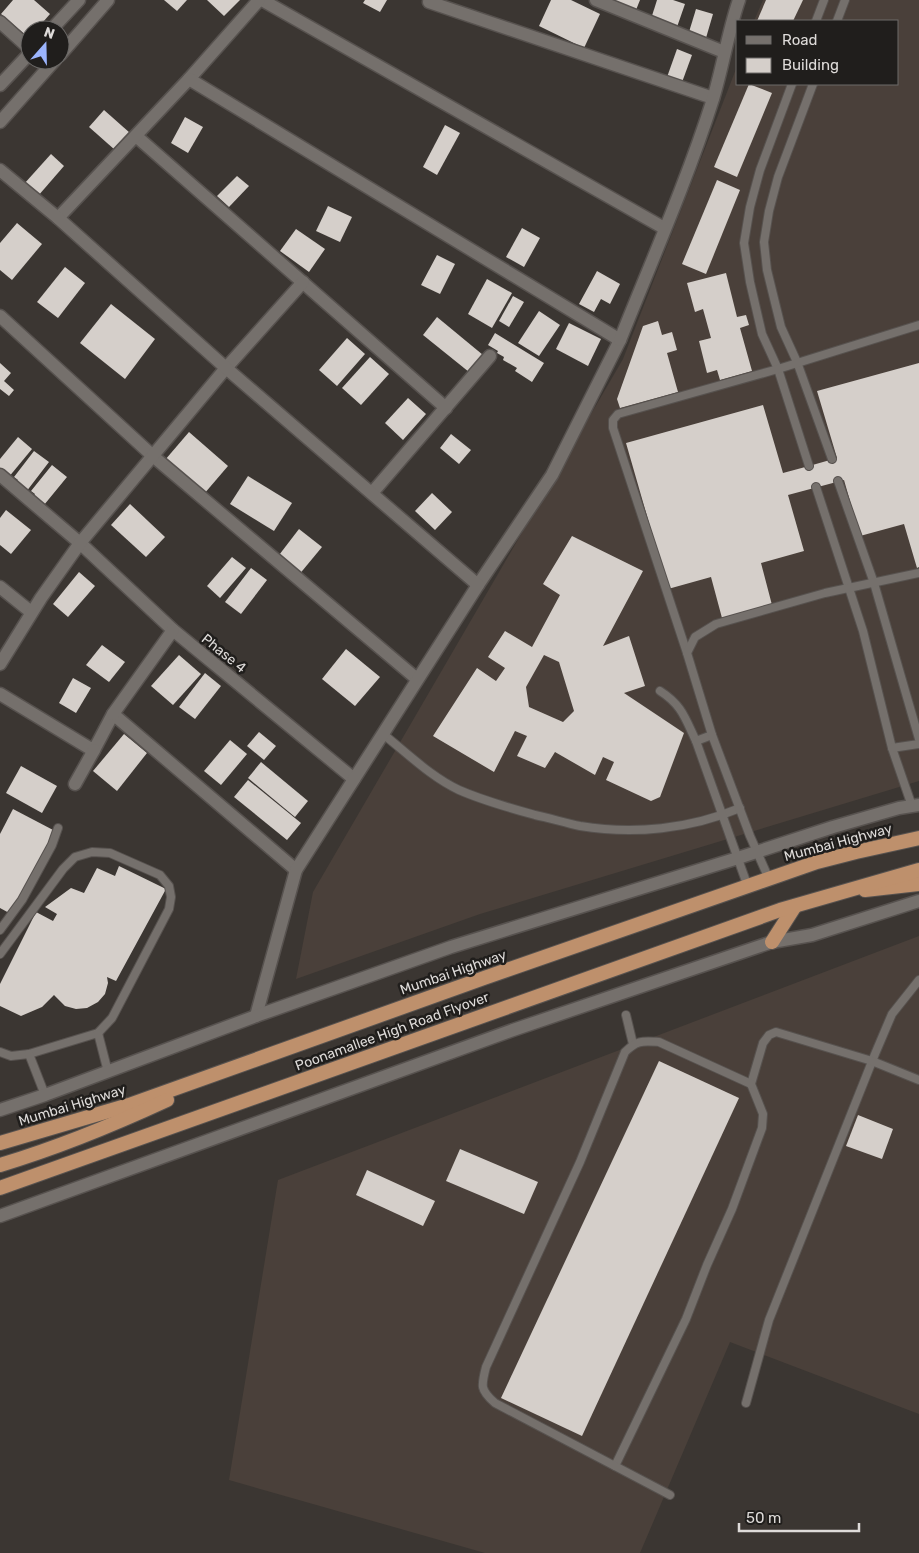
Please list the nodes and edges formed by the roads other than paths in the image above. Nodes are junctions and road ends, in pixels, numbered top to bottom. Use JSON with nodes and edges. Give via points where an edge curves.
{"nodes":[{"id":1,"x":79,"y":0,"type":"edge"},
{"id":2,"x":108,"y":0,"type":"edge"},
{"id":3,"x":261,"y":0,"type":"edge"},
{"id":4,"x":596,"y":0,"type":"edge"},
{"id":5,"x":740,"y":0,"type":"edge"},
{"id":6,"x":824,"y":0,"type":"edge"},
{"id":7,"x":845,"y":0,"type":"edge"},
{"id":8,"x":429,"y":2,"type":"dead end"},
{"id":9,"x":61,"y":20,"type":"edge"},
{"id":10,"x":816,"y":20,"type":"edge"},
{"id":11,"x":837,"y":20,"type":"edge"},
{"id":12,"x":0,"y":22,"type":"edge"},
{"id":13,"x":20,"y":40,"type":"edge"},
{"id":14,"x":70,"y":43,"type":"edge"},
{"id":15,"x":724,"y":52,"type":"junction"},
{"id":16,"x":20,"y":64,"type":"edge"},
{"id":17,"x":46,"y":70,"type":"edge"},
{"id":18,"x":189,"y":79,"type":"junction"},
{"id":19,"x":0,"y":85,"type":"edge"},
{"id":20,"x":792,"y":85,"type":"edge"},
{"id":21,"x":813,"y":85,"type":"edge"},
{"id":22,"x":713,"y":98,"type":"junction"},
{"id":23,"x":0,"y":122,"type":"edge"},
{"id":24,"x":136,"y":136,"type":"junction"},
{"id":25,"x":0,"y":170,"type":"edge"},
{"id":26,"x":58,"y":218,"type":"junction"},
{"id":27,"x":664,"y":228,"type":"junction"},
{"id":28,"x":303,"y":282,"type":"junction"},
{"id":29,"x":0,"y":316,"type":"edge"},
{"id":30,"x":919,"y":325,"type":"edge"},
{"id":31,"x":620,"y":340,"type":"junction"},
{"id":32,"x":490,"y":356,"type":"dead end"},
{"id":33,"x":797,"y":362,"type":"junction"},
{"id":34,"x":226,"y":368,"type":"junction"},
{"id":35,"x":778,"y":368,"type":"junction"},
{"id":36,"x":446,"y":408,"type":"junction"},
{"id":37,"x":154,"y":457,"type":"junction"},
{"id":38,"x":832,"y":460,"type":"dead end"},
{"id":39,"x":809,"y":466,"type":"dead end"},
{"id":40,"x":0,"y":475,"type":"edge"},
{"id":41,"x":838,"y":481,"type":"dead end"},
{"id":42,"x":816,"y":487,"type":"dead end"},
{"id":43,"x":372,"y":494,"type":"junction"},
{"id":44,"x":80,"y":543,"type":"junction"},
{"id":45,"x":919,"y":572,"type":"edge"},
{"id":46,"x":874,"y":583,"type":"junction"},
{"id":47,"x":478,"y":584,"type":"junction"},
{"id":48,"x":0,"y":587,"type":"edge"},
{"id":49,"x":848,"y":589,"type":"junction"},
{"id":50,"x":32,"y":612,"type":"junction"},
{"id":51,"x":173,"y":630,"type":"junction"},
{"id":52,"x":687,"y":653,"type":"junction"},
{"id":53,"x":0,"y":664,"type":"edge"},
{"id":54,"x":418,"y":679,"type":"junction"},
{"id":55,"x":660,"y":691,"type":"dead end"},
{"id":56,"x":0,"y":694,"type":"edge"},
{"id":57,"x":113,"y":714,"type":"junction"},
{"id":58,"x":383,"y":734,"type":"junction"},
{"id":59,"x":712,"y":735,"type":"junction"},
{"id":60,"x":919,"y":739,"type":"edge"},
{"id":61,"x":696,"y":741,"type":"junction"},
{"id":62,"x":919,"y":744,"type":"edge"},
{"id":63,"x":892,"y":748,"type":"junction"},
{"id":64,"x":94,"y":750,"type":"junction"},
{"id":65,"x":354,"y":779,"type":"junction"},
{"id":66,"x":75,"y":784,"type":"dead end"},
{"id":67,"x":915,"y":805,"type":"edge"},
{"id":68,"x":740,"y":808,"type":"junction"},
{"id":69,"x":724,"y":815,"type":"junction"},
{"id":70,"x":58,"y":828,"type":"dead end"},
{"id":71,"x":919,"y":838,"type":"edge"},
{"id":72,"x":756,"y":852,"type":"junction"},
{"id":73,"x":738,"y":858,"type":"junction"},
{"id":74,"x":296,"y":870,"type":"junction"},
{"id":75,"x":919,"y":870,"type":"edge"},
{"id":76,"x":769,"y":879,"type":"junction"},
{"id":77,"x":919,"y":884,"type":"edge"},
{"id":78,"x":748,"y":886,"type":"junction"},
{"id":79,"x":848,"y":889,"type":"junction"},
{"id":80,"x":919,"y":901,"type":"edge"},
{"id":81,"x":795,"y":906,"type":"junction"},
{"id":82,"x":0,"y":930,"type":"edge"},
{"id":83,"x":772,"y":942,"type":"junction"},
{"id":84,"x":0,"y":954,"type":"edge"},
{"id":85,"x":919,"y":980,"type":"edge"},
{"id":86,"x":626,"y":1014,"type":"dead end"},
{"id":87,"x":256,"y":1016,"type":"junction"},
{"id":88,"x":98,"y":1033,"type":"junction"},
{"id":89,"x":633,"y":1044,"type":"junction"},
{"id":90,"x":0,"y":1052,"type":"edge"},
{"id":91,"x":29,"y":1054,"type":"junction"},
{"id":92,"x":872,"y":1061,"type":"junction"},
{"id":93,"x":108,"y":1072,"type":"junction"},
{"id":94,"x":219,"y":1073,"type":"junction"},
{"id":95,"x":919,"y":1080,"type":"edge"},
{"id":96,"x":751,"y":1084,"type":"junction"},
{"id":97,"x":45,"y":1095,"type":"junction"},
{"id":98,"x":0,"y":1110,"type":"edge"},
{"id":99,"x":0,"y":1143,"type":"edge"},
{"id":100,"x":0,"y":1165,"type":"edge"},
{"id":101,"x":0,"y":1188,"type":"edge"},
{"id":102,"x":0,"y":1216,"type":"edge"},
{"id":103,"x":746,"y":1403,"type":"dead end"},
{"id":104,"x":616,"y":1466,"type":"junction"},
{"id":105,"x":670,"y":1495,"type":"dead end"}],
"edges":[{"from":1,"to":9,"type":"street"},
{"from":2,"to":14,"type":"street"},
{"from":3,"to":18,"type":"street"},
{"from":3,"to":27,"type":"street"},
{"from":4,"to":15,"type":"street"},
{"from":5,"to":15,"type":"street"},
{"from":6,"to":10,"type":"lane"},
{"from":7,"to":11,"type":"lane"},
{"from":8,"to":22,"type":"street"},
{"from":12,"to":13,"type":"street"},
{"from":15,"to":22,"type":"street"},
{"from":16,"to":19,"type":"street"},
{"from":17,"to":23,"type":"street"},
{"from":18,"to":24,"type":"street"},
{"from":18,"to":31,"type":"street"},
{"from":20,"to":35,"type":"lane","via":[[760,170],[744,243],[762,334]]},
{"from":21,"to":33,"type":"lane","via":[[778,177],[764,242],[767,270],[782,327]]},
{"from":22,"to":27,"type":"street"},
{"from":24,"to":26,"type":"street"},
{"from":24,"to":28,"type":"street"},
{"from":25,"to":26,"type":"street"},
{"from":26,"to":34,"type":"street"},
{"from":27,"to":31,"type":"street"},
{"from":28,"to":34,"type":"street"},
{"from":28,"to":36,"type":"street"},
{"from":29,"to":37,"type":"street"},
{"from":30,"to":33,"type":"lane"},
{"from":31,"to":47,"type":"street","via":[[552,475]]},
{"from":32,"to":36,"type":"street"},
{"from":33,"to":35,"type":"lane"},
{"from":33,"to":38,"type":"lane"},
{"from":34,"to":37,"type":"street"},
{"from":34,"to":43,"type":"street"},
{"from":35,"to":39,"type":"lane"},
{"from":35,"to":52,"type":"lane","via":[[618,414],[613,420]]},
{"from":36,"to":43,"type":"street"},
{"from":37,"to":44,"type":"street"},
{"from":37,"to":54,"type":"street"},
{"from":40,"to":44,"type":"street","name":"Phase 4"},
{"from":41,"to":46,"type":"lane"},
{"from":42,"to":49,"type":"lane"},
{"from":43,"to":47,"type":"street"},
{"from":44,"to":50,"type":"street"},
{"from":44,"to":51,"type":"street","name":"Phase 4"},
{"from":45,"to":46,"type":"lane"},
{"from":46,"to":49,"type":"lane"},
{"from":46,"to":60,"type":"lane"},
{"from":47,"to":54,"type":"street"},
{"from":48,"to":50,"type":"street"},
{"from":49,"to":52,"type":"lane","via":[[716,624],[695,636]]},
{"from":49,"to":63,"type":"lane","via":[[863,631]]},
{"from":50,"to":53,"type":"street"},
{"from":51,"to":57,"type":"street"},
{"from":51,"to":65,"type":"street","name":"Phase 4"},
{"from":52,"to":59,"type":"lane"},
{"from":54,"to":58,"type":"street"},
{"from":55,"to":61,"type":"lane","via":[[680,708]]},
{"from":56,"to":64,"type":"street"},
{"from":57,"to":64,"type":"street"},
{"from":57,"to":74,"type":"street"},
{"from":58,"to":65,"type":"street"},
{"from":58,"to":69,"type":"lane","via":[[438,778],[459,790],[504,807],[579,826],[634,831],[678,826]]},
{"from":59,"to":61,"type":"lane"},
{"from":59,"to":68,"type":"lane"},
{"from":61,"to":69,"type":"lane"},
{"from":62,"to":63,"type":"lane"},
{"from":63,"to":67,"type":"lane","via":[[907,792]]},
{"from":64,"to":66,"type":"street"},
{"from":65,"to":74,"type":"street"},
{"from":67,"to":72,"type":"street"},
{"from":68,"to":69,"type":"lane"},
{"from":68,"to":72,"type":"lane"},
{"from":69,"to":73,"type":"lane"},
{"from":70,"to":82,"type":"lane","via":[[22,900]]},
{"from":71,"to":76,"type":"highway","name":"Mumbai Highway","via":[[825,860]]},
{"from":72,"to":73,"type":"street"},
{"from":72,"to":76,"type":"lane"},
{"from":73,"to":78,"type":"lane"},
{"from":73,"to":87,"type":"street","via":[[451,947]]},
{"from":74,"to":87,"type":"street"},
{"from":75,"to":79,"type":"highway"},
{"from":76,"to":78,"type":"highway","name":"Mumbai Highway"},
{"from":77,"to":79,"type":"highway","via":[[884,889]]},
{"from":78,"to":94,"type":"highway","name":"Mumbai Highway"},
{"from":79,"to":81,"type":"highway"},
{"from":80,"to":83,"type":"street","via":[[827,931]]},
{"from":81,"to":83,"type":"highway"},
{"from":81,"to":101,"type":"highway","name":"Poonamallee High Road Flyover"},
{"from":83,"to":102,"type":"street","via":[[513,1030]]},
{"from":84,"to":88,"type":"lane","via":[[75,857],[92,852],[110,853],[160,875],[169,886],[169,909],[112,1018]]},
{"from":85,"to":92,"type":"lane","via":[[892,1014]]},
{"from":86,"to":89,"type":"lane"},
{"from":87,"to":93,"type":"street"},
{"from":88,"to":91,"type":"lane"},
{"from":88,"to":93,"type":"lane"},
{"from":89,"to":96,"type":"lane","via":[[659,1042]]},
{"from":89,"to":104,"type":"lane","via":[[625,1052],[580,1162],[486,1367],[482,1384],[484,1394],[495,1403]]},
{"from":90,"to":91,"type":"lane","via":[[11,1056]]},
{"from":91,"to":97,"type":"lane"},
{"from":92,"to":95,"type":"lane"},
{"from":92,"to":96,"type":"lane","via":[[776,1032],[763,1043]]},
{"from":92,"to":103,"type":"lane","via":[[769,1320]]},
{"from":93,"to":97,"type":"street"},
{"from":94,"to":99,"type":"highway","name":"Mumbai Highway","via":[[129,1105]]},
{"from":94,"to":100,"type":"highway","via":[[143,1112]]},
{"from":96,"to":104,"type":"lane","via":[[763,1114],[762,1128],[686,1319]]},
{"from":97,"to":98,"type":"street"},
{"from":104,"to":105,"type":"lane"}]}
